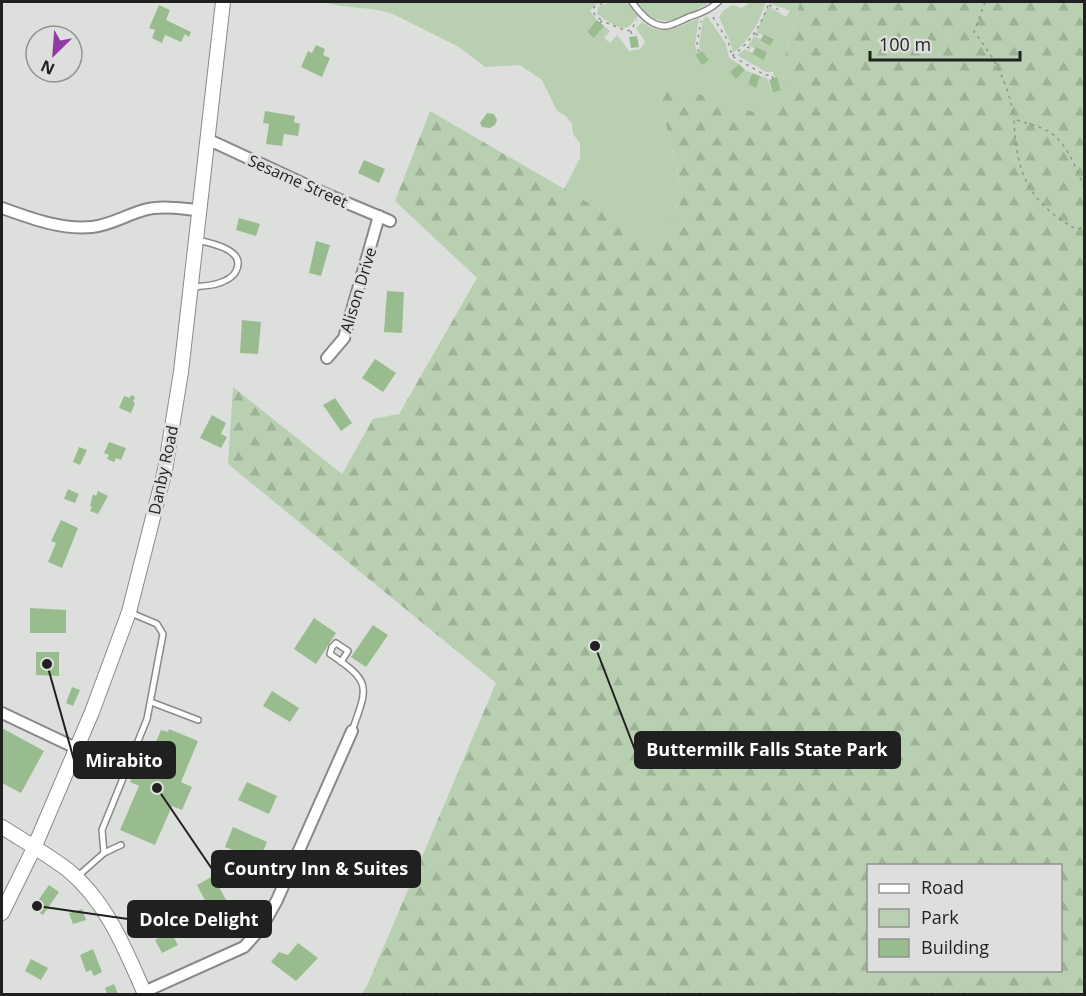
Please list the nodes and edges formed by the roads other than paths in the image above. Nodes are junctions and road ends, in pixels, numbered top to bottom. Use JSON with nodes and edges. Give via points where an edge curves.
{"nodes":[{"id":1,"x":223,"y":2,"type":"edge"},
{"id":2,"x":632,"y":2,"type":"edge"},
{"id":3,"x":718,"y":2,"type":"edge"},
{"id":4,"x":207,"y":139,"type":"junction"},
{"id":5,"x":2,"y":208,"type":"edge"},
{"id":6,"x":200,"y":210,"type":"junction"},
{"id":7,"x":385,"y":219,"type":"joint"},
{"id":8,"x":196,"y":239,"type":"junction"},
{"id":9,"x":190,"y":288,"type":"junction"},
{"id":10,"x":327,"y":358,"type":"dead end"},
{"id":11,"x":129,"y":612,"type":"junction"},
{"id":12,"x":341,"y":662,"type":"dead end"},
{"id":13,"x":151,"y":702,"type":"junction"},
{"id":14,"x":2,"y":713,"type":"edge"},
{"id":15,"x":198,"y":720,"type":"dead end"},
{"id":16,"x":352,"y":731,"type":"joint"},
{"id":17,"x":78,"y":749,"type":"junction"},
{"id":18,"x":2,"y":827,"type":"edge"},
{"id":19,"x":121,"y":845,"type":"dead end"},
{"id":20,"x":34,"y":848,"type":"junction"},
{"id":21,"x":104,"y":853,"type":"junction"},
{"id":22,"x":76,"y":878,"type":"junction"},
{"id":23,"x":2,"y":913,"type":"edge"},
{"id":24,"x":144,"y":993,"type":"edge"}],
"edges":[{"from":1,"to":4,"type":"main road","name":"Danby Road"},
{"from":2,"to":3,"type":"lane","via":[[640,14],[666,26]]},
{"from":4,"to":6,"type":"main road","name":"Danby Road"},
{"from":4,"to":7,"type":"street","name":"Sesame Street"},
{"from":5,"to":6,"type":"street","via":[[79,228],[109,224],[153,208]]},
{"from":6,"to":8,"type":"main road","name":"Danby Road"},
{"from":7,"to":10,"type":"street","name":"Alison Drive","via":[[344,338]]},
{"from":8,"to":9,"type":"main road","name":"Danby Road"},
{"from":8,"to":9,"type":"lane","via":[[235,255],[238,268],[225,280]]},
{"from":9,"to":11,"type":"main road","name":"Danby Road","via":[[165,470]]},
{"from":11,"to":13,"type":"lane","via":[[157,624],[163,634]]},
{"from":11,"to":17,"type":"main road","name":"Danby Road"},
{"from":12,"to":16,"type":"lane","via":[[363,683],[363,699]]},
{"from":13,"to":15,"type":"lane"},
{"from":13,"to":21,"type":"lane","via":[[102,830]]},
{"from":14,"to":17,"type":"street"},
{"from":16,"to":24,"type":"street","via":[[277,900],[261,927],[244,947]]},
{"from":17,"to":20,"type":"main road","name":"Danby Road"},
{"from":18,"to":20,"type":"main road"},
{"from":19,"to":21,"type":"lane"},
{"from":20,"to":22,"type":"main road"},
{"from":20,"to":23,"type":"main road","name":"Danby Road"},
{"from":21,"to":22,"type":"lane"},
{"from":22,"to":24,"type":"main road","via":[[114,926]]}]}
